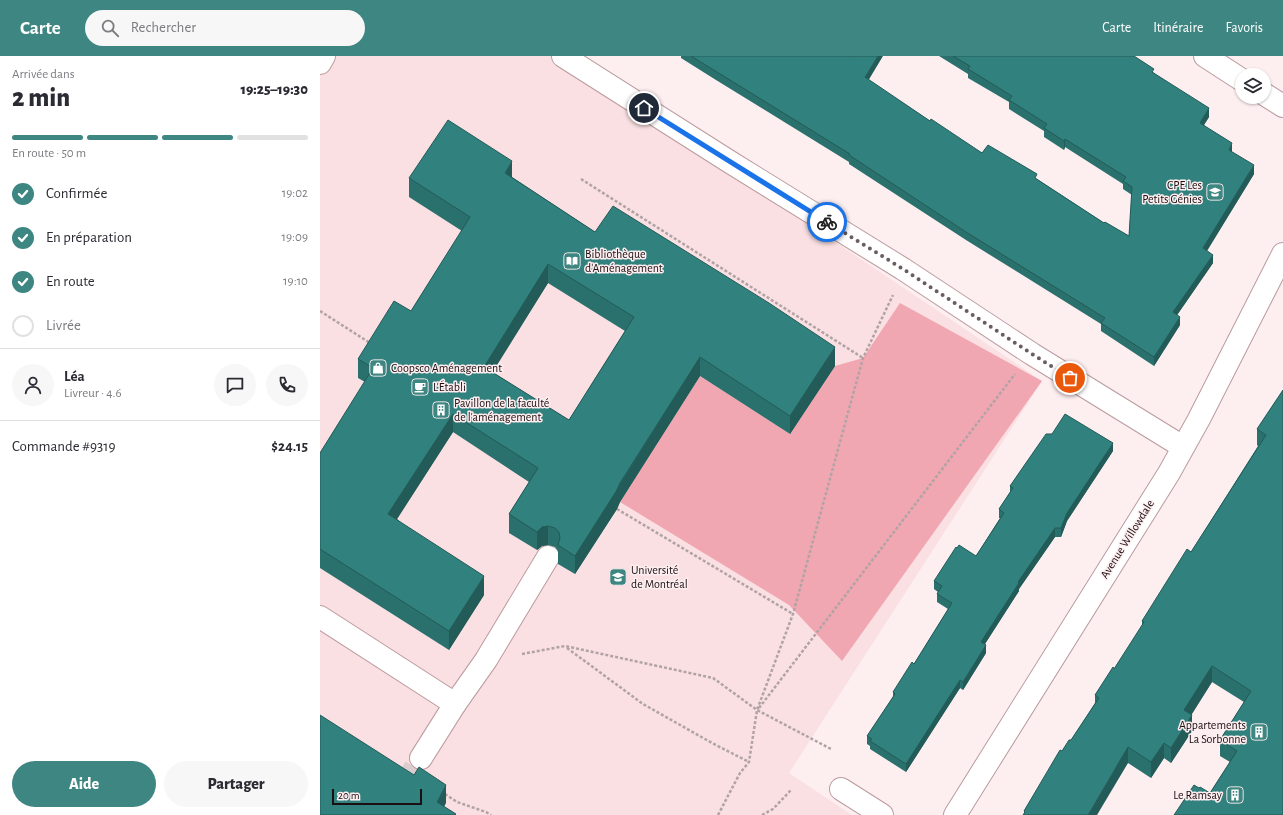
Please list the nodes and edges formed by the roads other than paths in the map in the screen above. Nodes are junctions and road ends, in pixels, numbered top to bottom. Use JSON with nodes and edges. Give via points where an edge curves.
{"nodes":[{"id":1,"x":324,"y":56,"type":"edge"},
{"id":2,"x":563,"y":56,"type":"edge"},
{"id":3,"x":1205,"y":56,"type":"edge"},
{"id":4,"x":320,"y":63,"type":"edge"},
{"id":5,"x":1235,"y":75,"type":"edge"},
{"id":6,"x":1271,"y":98,"type":"edge"},
{"id":7,"x":1283,"y":106,"type":"edge"},
{"id":8,"x":1283,"y":254,"type":"edge"},
{"id":9,"x":1183,"y":447,"type":"junction"},
{"id":10,"x":548,"y":557,"type":"edge"},
{"id":11,"x":320,"y":617,"type":"edge"},
{"id":12,"x":456,"y":704,"type":"junction"},
{"id":13,"x":421,"y":758,"type":"tunnel mouth"},
{"id":14,"x":841,"y":789,"type":"dead end"},
{"id":15,"x":882,"y":815,"type":"edge"},
{"id":16,"x":955,"y":815,"type":"edge"}],
"edges":[{"from":1,"to":4,"type":"street"},
{"from":2,"to":9,"type":"street"},
{"from":3,"to":5,"type":"street"},
{"from":6,"to":7,"type":"street"},
{"from":8,"to":9,"type":"street","name":"Avenue Willowdale"},
{"from":9,"to":16,"type":"street","name":"Avenue Willowdale"},
{"from":10,"to":12,"type":"street","via":[[486,660]]},
{"from":11,"to":12,"type":"street"},
{"from":12,"to":13,"type":"street"},
{"from":14,"to":15,"type":"street"}]}
